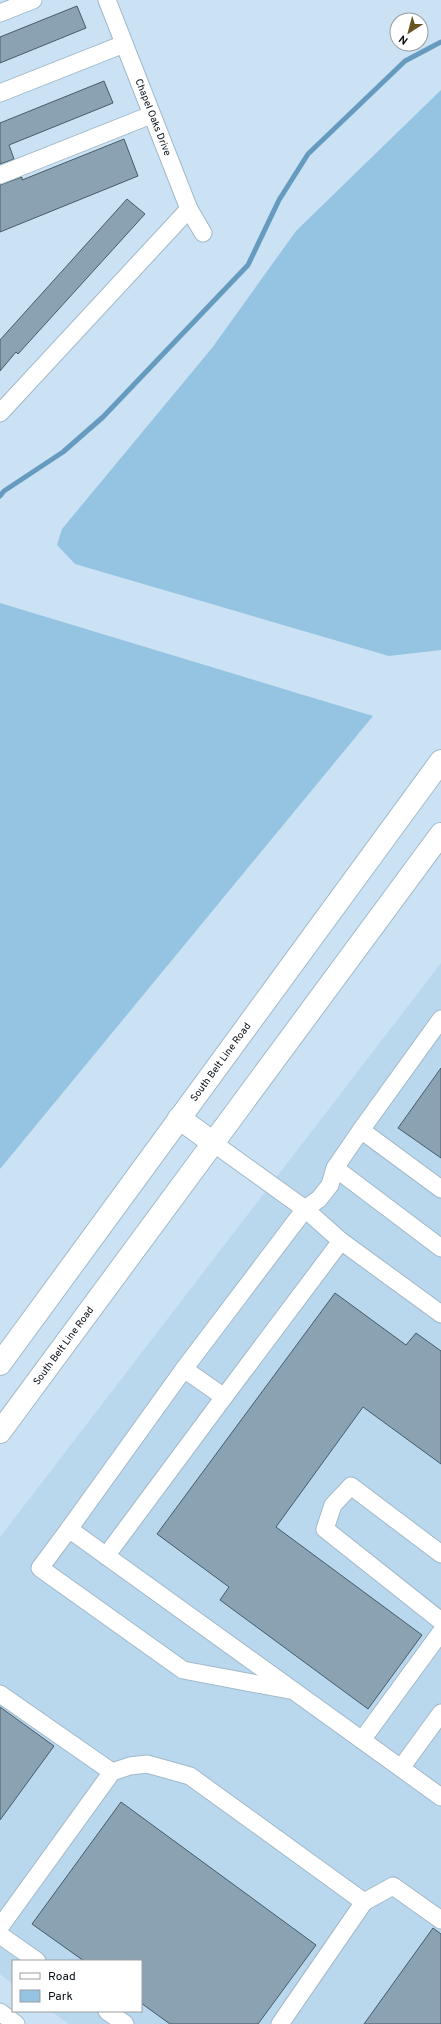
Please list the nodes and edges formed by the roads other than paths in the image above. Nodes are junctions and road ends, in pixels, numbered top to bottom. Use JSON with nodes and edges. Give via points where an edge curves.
{"nodes":[{"id":1,"x":107,"y":0,"type":"edge"},
{"id":2,"x":30,"y":1,"type":"edge"},
{"id":3,"x":0,"y":13,"type":"edge"},
{"id":4,"x":124,"y":44,"type":"junction"},
{"id":5,"x":0,"y":93,"type":"edge"},
{"id":6,"x":151,"y":115,"type":"junction"},
{"id":7,"x":0,"y":174,"type":"edge"},
{"id":8,"x":189,"y":209,"type":"junction"},
{"id":9,"x":203,"y":233,"type":"dead end"},
{"id":10,"x":0,"y":413,"type":"edge"},
{"id":11,"x":441,"y":762,"type":"edge"},
{"id":12,"x":441,"y":834,"type":"edge"},
{"id":13,"x":441,"y":1019,"type":"edge"},
{"id":14,"x":180,"y":1118,"type":"junction"},
{"id":15,"x":361,"y":1130,"type":"junction"},
{"id":16,"x":212,"y":1142,"type":"junction"},
{"id":17,"x":335,"y":1168,"type":"junction"},
{"id":18,"x":441,"y":1189,"type":"edge"},
{"id":19,"x":305,"y":1209,"type":"junction"},
{"id":20,"x":341,"y":1241,"type":"junction"},
{"id":21,"x":441,"y":1248,"type":"edge"},
{"id":22,"x":441,"y":1314,"type":"edge"},
{"id":23,"x":0,"y":1364,"type":"edge"},
{"id":24,"x":184,"y":1369,"type":"junction"},
{"id":25,"x":224,"y":1397,"type":"junction"},
{"id":26,"x":0,"y":1432,"type":"edge"},
{"id":27,"x":69,"y":1529,"type":"junction"},
{"id":28,"x":441,"y":1554,"type":"edge"},
{"id":29,"x":106,"y":1556,"type":"junction"},
{"id":30,"x":441,"y":1621,"type":"edge"},
{"id":31,"x":441,"y":1632,"type":"edge"},
{"id":32,"x":294,"y":1691,"type":"junction"},
{"id":33,"x":0,"y":1694,"type":"edge"},
{"id":34,"x":441,"y":1714,"type":"edge"},
{"id":35,"x":362,"y":1740,"type":"junction"},
{"id":36,"x":401,"y":1768,"type":"junction"},
{"id":37,"x":112,"y":1772,"type":"junction"},
{"id":38,"x":440,"y":1795,"type":"edge"},
{"id":39,"x":364,"y":1902,"type":"junction"},
{"id":40,"x":441,"y":1920,"type":"edge"},
{"id":41,"x":0,"y":1927,"type":"edge"},
{"id":42,"x":0,"y":1935,"type":"edge"},
{"id":43,"x":36,"y":1960,"type":"edge"},
{"id":44,"x":0,"y":2012,"type":"edge"},
{"id":45,"x":108,"y":2012,"type":"edge"},
{"id":46,"x":16,"y":2024,"type":"edge"},
{"id":47,"x":125,"y":2024,"type":"edge"},
{"id":48,"x":280,"y":2024,"type":"edge"}],
"edges":[{"from":1,"to":4,"type":"street","name":"Chapel Oaks Drive"},
{"from":2,"to":3,"type":"street"},
{"from":4,"to":5,"type":"street"},
{"from":4,"to":6,"type":"street","name":"Chapel Oaks Drive"},
{"from":6,"to":7,"type":"street"},
{"from":6,"to":8,"type":"street","name":"Chapel Oaks Drive"},
{"from":8,"to":9,"type":"street","name":"Chapel Oaks Drive"},
{"from":8,"to":10,"type":"street"},
{"from":11,"to":14,"type":"main road","name":"South Belt Line Road"},
{"from":12,"to":16,"type":"main road","name":"South Belt Line Road"},
{"from":13,"to":15,"type":"street"},
{"from":14,"to":16,"type":"main road"},
{"from":14,"to":23,"type":"main road","name":"South Belt Line Road"},
{"from":15,"to":17,"type":"street"},
{"from":15,"to":18,"type":"street"},
{"from":16,"to":19,"type":"street"},
{"from":16,"to":26,"type":"main road","name":"South Belt Line Road"},
{"from":17,"to":19,"type":"street","via":[[330,1185],[319,1199]]},
{"from":17,"to":21,"type":"street"},
{"from":19,"to":20,"type":"street"},
{"from":19,"to":24,"type":"street"},
{"from":20,"to":22,"type":"street"},
{"from":20,"to":25,"type":"street"},
{"from":24,"to":25,"type":"street"},
{"from":24,"to":27,"type":"street"},
{"from":25,"to":29,"type":"street"},
{"from":27,"to":29,"type":"street"},
{"from":27,"to":32,"type":"street","via":[[40,1568],[183,1670]]},
{"from":28,"to":30,"type":"street","via":[[351,1486],[333,1505],[324,1529]]},
{"from":29,"to":32,"type":"street"},
{"from":31,"to":35,"type":"street"},
{"from":32,"to":35,"type":"street"},
{"from":33,"to":37,"type":"street"},
{"from":34,"to":36,"type":"street"},
{"from":35,"to":36,"type":"street"},
{"from":36,"to":38,"type":"street"},
{"from":37,"to":39,"type":"street","via":[[147,1764],[190,1776]]},
{"from":37,"to":41,"type":"street"},
{"from":39,"to":40,"type":"street","via":[[393,1886]]},
{"from":39,"to":48,"type":"street"},
{"from":42,"to":43,"type":"street"},
{"from":44,"to":46,"type":"street"},
{"from":45,"to":47,"type":"street"}]}
